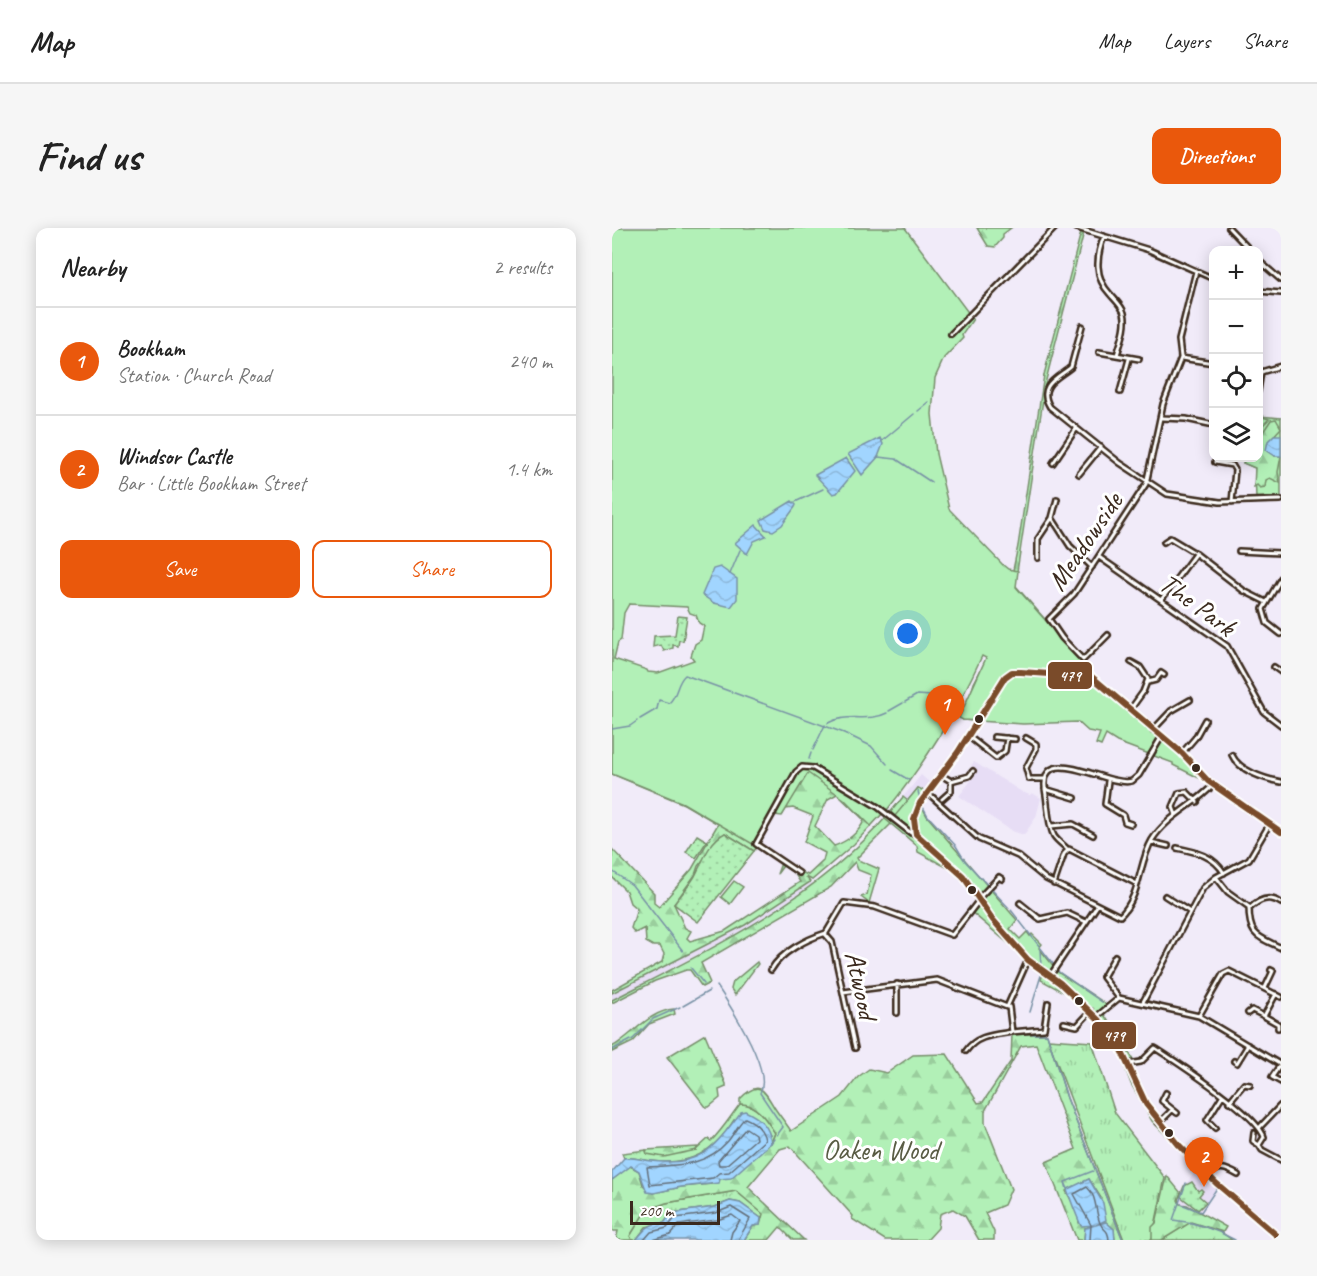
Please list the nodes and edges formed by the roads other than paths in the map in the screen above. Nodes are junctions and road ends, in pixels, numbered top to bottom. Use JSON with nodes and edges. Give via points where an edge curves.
{"nodes":[{"id":1,"x":1055,"y":228,"type":"edge"},
{"id":2,"x":1077,"y":228,"type":"edge"},
{"id":3,"x":1229,"y":228,"type":"edge"},
{"id":4,"x":1104,"y":236,"type":"junction"},
{"id":5,"x":1246,"y":246,"type":"edge"},
{"id":6,"x":1263,"y":264,"type":"edge"},
{"id":7,"x":1196,"y":271,"type":"junction"},
{"id":8,"x":1209,"y":277,"type":"edge"},
{"id":9,"x":1281,"y":280,"type":"edge"},
{"id":10,"x":1281,"y":287,"type":"edge"},
{"id":11,"x":1263,"y":291,"type":"edge"},
{"id":12,"x":1280,"y":293,"type":"edge"},
{"id":13,"x":1082,"y":326,"type":"dead end"},
{"id":14,"x":951,"y":334,"type":"dead end"},
{"id":15,"x":1099,"y":352,"type":"dead end"},
{"id":16,"x":1117,"y":355,"type":"junction"},
{"id":17,"x":1181,"y":358,"type":"junction"},
{"id":18,"x":1129,"y":359,"type":"junction"},
{"id":19,"x":1139,"y":359,"type":"dead end"},
{"id":20,"x":1209,"y":362,"type":"edge"},
{"id":21,"x":1281,"y":366,"type":"edge"},
{"id":22,"x":1263,"y":370,"type":"edge"},
{"id":23,"x":1119,"y":392,"type":"dead end"},
{"id":24,"x":1162,"y":418,"type":"junction"},
{"id":25,"x":1209,"y":424,"type":"edge"},
{"id":26,"x":1076,"y":429,"type":"junction"},
{"id":27,"x":1101,"y":447,"type":"junction"},
{"id":28,"x":1215,"y":462,"type":"dead end"},
{"id":29,"x":1053,"y":463,"type":"dead end"},
{"id":30,"x":1079,"y":474,"type":"dead end"},
{"id":31,"x":1148,"y":481,"type":"junction"},
{"id":32,"x":1057,"y":499,"type":"dead end"},
{"id":33,"x":1281,"y":500,"type":"edge"},
{"id":34,"x":1232,"y":501,"type":"junction"},
{"id":35,"x":1052,"y":518,"type":"junction"},
{"id":36,"x":1164,"y":542,"type":"dead end"},
{"id":37,"x":1239,"y":551,"type":"dead end"},
{"id":38,"x":1195,"y":553,"type":"junction"},
{"id":39,"x":1281,"y":554,"type":"edge"},
{"id":40,"x":1099,"y":557,"type":"junction"},
{"id":41,"x":1038,"y":558,"type":"dead end"},
{"id":42,"x":1092,"y":567,"type":"junction"},
{"id":43,"x":1281,"y":578,"type":"edge"},
{"id":44,"x":1161,"y":600,"type":"junction"},
{"id":45,"x":1266,"y":602,"type":"junction"},
{"id":46,"x":1281,"y":634,"type":"edge"},
{"id":47,"x":1107,"y":635,"type":"dead end"},
{"id":48,"x":1131,"y":662,"type":"dead end"},
{"id":49,"x":1274,"y":667,"type":"dead end"},
{"id":50,"x":1281,"y":672,"type":"edge"},
{"id":51,"x":1164,"y":675,"type":"dead end"},
{"id":52,"x":1147,"y":681,"type":"junction"},
{"id":53,"x":1190,"y":700,"type":"dead end"},
{"id":54,"x":1130,"y":710,"type":"junction"},
{"id":55,"x":1204,"y":720,"type":"dead end"},
{"id":56,"x":1281,"y":724,"type":"edge"},
{"id":57,"x":1153,"y":730,"type":"junction"},
{"id":58,"x":968,"y":736,"type":"junction"},
{"id":59,"x":1162,"y":736,"type":"junction"},
{"id":60,"x":994,"y":737,"type":"dead end"},
{"id":61,"x":1007,"y":738,"type":"junction"},
{"id":62,"x":1026,"y":738,"type":"dead end"},
{"id":63,"x":1015,"y":739,"type":"dead end"},
{"id":64,"x":1182,"y":753,"type":"junction"},
{"id":65,"x":1232,"y":755,"type":"dead end"},
{"id":66,"x":973,"y":771,"type":"dead end"},
{"id":67,"x":957,"y":773,"type":"dead end"},
{"id":68,"x":941,"y":775,"type":"junction"},
{"id":69,"x":961,"y":778,"type":"junction"},
{"id":70,"x":1029,"y":778,"type":"junction"},
{"id":71,"x":1044,"y":779,"type":"junction"},
{"id":72,"x":951,"y":781,"type":"junction"},
{"id":73,"x":1108,"y":781,"type":"junction"},
{"id":74,"x":1281,"y":782,"type":"edge"},
{"id":75,"x":1024,"y":785,"type":"dead end"},
{"id":76,"x":1214,"y":785,"type":"junction"},
{"id":77,"x":1044,"y":789,"type":"junction"},
{"id":78,"x":928,"y":793,"type":"junction"},
{"id":79,"x":1075,"y":798,"type":"dead end"},
{"id":80,"x":942,"y":799,"type":"dead end"},
{"id":81,"x":1197,"y":802,"type":"junction"},
{"id":82,"x":1176,"y":815,"type":"junction"},
{"id":83,"x":1131,"y":824,"type":"dead end"},
{"id":84,"x":1269,"y":825,"type":"junction"},
{"id":85,"x":1051,"y":826,"type":"junction"},
{"id":86,"x":1281,"y":832,"type":"edge"},
{"id":87,"x":916,"y":834,"type":"junction"},
{"id":88,"x":1093,"y":835,"type":"dead end"},
{"id":89,"x":1151,"y":842,"type":"junction"},
{"id":90,"x":1168,"y":846,"type":"dead end"},
{"id":91,"x":1177,"y":848,"type":"dead end"},
{"id":92,"x":1068,"y":850,"type":"junction"},
{"id":93,"x":799,"y":873,"type":"dead end"},
{"id":94,"x":1224,"y":873,"type":"junction"},
{"id":95,"x":1216,"y":877,"type":"junction"},
{"id":96,"x":1002,"y":879,"type":"dead end"},
{"id":97,"x":1054,"y":884,"type":"junction"},
{"id":98,"x":1138,"y":884,"type":"junction"},
{"id":99,"x":1165,"y":896,"type":"dead end"},
{"id":100,"x":979,"y":899,"type":"junction"},
{"id":101,"x":1020,"y":903,"type":"dead end"},
{"id":102,"x":1281,"y":903,"type":"edge"},
{"id":103,"x":1097,"y":906,"type":"junction"},
{"id":104,"x":1249,"y":909,"type":"junction"},
{"id":105,"x":1190,"y":912,"type":"junction"},
{"id":106,"x":1086,"y":922,"type":"junction"},
{"id":107,"x":825,"y":934,"type":"junction"},
{"id":108,"x":1281,"y":948,"type":"edge"},
{"id":109,"x":1115,"y":956,"type":"dead end"},
{"id":110,"x":1028,"y":960,"type":"junction"},
{"id":111,"x":771,"y":970,"type":"dead end"},
{"id":112,"x":1271,"y":970,"type":"dead end"},
{"id":113,"x":1050,"y":976,"type":"junction"},
{"id":114,"x":897,"y":984,"type":"junction"},
{"id":115,"x":1265,"y":988,"type":"junction"},
{"id":116,"x":843,"y":992,"type":"junction"},
{"id":117,"x":1276,"y":994,"type":"junction"},
{"id":118,"x":1281,"y":997,"type":"edge"},
{"id":119,"x":1119,"y":998,"type":"junction"},
{"id":120,"x":1143,"y":1002,"type":"junction"},
{"id":121,"x":1048,"y":1003,"type":"dead end"},
{"id":122,"x":1010,"y":1005,"type":"junction"},
{"id":123,"x":1091,"y":1011,"type":"junction"},
{"id":124,"x":897,"y":1012,"type":"dead end"},
{"id":125,"x":1248,"y":1013,"type":"dead end"},
{"id":126,"x":1199,"y":1016,"type":"junction"},
{"id":127,"x":1264,"y":1016,"type":"junction"},
{"id":128,"x":1096,"y":1017,"type":"junction"},
{"id":129,"x":1064,"y":1023,"type":"dead end"},
{"id":130,"x":1278,"y":1028,"type":"dead end"},
{"id":131,"x":1012,"y":1032,"type":"junction"},
{"id":132,"x":1248,"y":1045,"type":"junction"},
{"id":133,"x":855,"y":1048,"type":"dead end"},
{"id":134,"x":966,"y":1051,"type":"dead end"},
{"id":135,"x":1234,"y":1061,"type":"dead end"},
{"id":136,"x":1128,"y":1064,"type":"junction"},
{"id":137,"x":1281,"y":1065,"type":"edge"},
{"id":138,"x":1281,"y":1082,"type":"edge"},
{"id":139,"x":1250,"y":1085,"type":"dead end"},
{"id":140,"x":1166,"y":1093,"type":"dead end"},
{"id":141,"x":1222,"y":1096,"type":"junction"},
{"id":142,"x":1229,"y":1102,"type":"junction"},
{"id":143,"x":1280,"y":1106,"type":"edge"},
{"id":144,"x":1172,"y":1110,"type":"junction"},
{"id":145,"x":1177,"y":1113,"type":"dead end"},
{"id":146,"x":1160,"y":1123,"type":"junction"},
{"id":147,"x":1215,"y":1128,"type":"dead end"},
{"id":148,"x":1259,"y":1128,"type":"junction"},
{"id":149,"x":1254,"y":1133,"type":"dead end"},
{"id":150,"x":1259,"y":1145,"type":"junction"},
{"id":151,"x":1281,"y":1160,"type":"edge"},
{"id":152,"x":1208,"y":1175,"type":"junction"},
{"id":153,"x":1238,"y":1175,"type":"dead end"},
{"id":154,"x":1281,"y":1239,"type":"edge"}],
"edges":[{"from":1,"to":14,"type":"street"},
{"from":2,"to":4,"type":"street"},
{"from":3,"to":5,"type":"street"},
{"from":4,"to":7,"type":"street"},
{"from":4,"to":16,"type":"street","via":[[1098,275],[1125,316]]},
{"from":6,"to":9,"type":"street"},
{"from":7,"to":8,"type":"street"},
{"from":7,"to":17,"type":"street","via":[[1179,340]]},
{"from":10,"to":12,"type":"street"},
{"from":11,"to":12,"type":"street"},
{"from":13,"to":26,"type":"street","via":[[1071,367],[1051,381],[1046,399]]},
{"from":15,"to":16,"type":"street"},
{"from":16,"to":18,"type":"street"},
{"from":17,"to":20,"type":"street"},
{"from":17,"to":24,"type":"street","via":[[1165,397]]},
{"from":18,"to":19,"type":"street"},
{"from":18,"to":23,"type":"street"},
{"from":21,"to":22,"type":"street"},
{"from":24,"to":25,"type":"street"},
{"from":24,"to":31,"type":"street"},
{"from":26,"to":27,"type":"street"},
{"from":26,"to":29,"type":"street"},
{"from":27,"to":30,"type":"street"},
{"from":27,"to":31,"type":"street"},
{"from":28,"to":34,"type":"street","via":[[1232,465],[1235,470]]},
{"from":31,"to":34,"type":"street","via":[[1174,496]]},
{"from":31,"to":40,"type":"street","name":"Meadowside"},
{"from":32,"to":35,"type":"street"},
{"from":33,"to":34,"type":"street"},
{"from":35,"to":41,"type":"street","via":[[1038,539]]},
{"from":35,"to":42,"type":"street","via":[[1070,546]]},
{"from":36,"to":38,"type":"street","via":[[1170,538]]},
{"from":37,"to":39,"type":"street"},
{"from":38,"to":44,"type":"street"},
{"from":38,"to":45,"type":"street","via":[[1244,591]]},
{"from":40,"to":42,"type":"street","name":"Meadowside"},
{"from":40,"to":44,"type":"street","name":"The Park"},
{"from":42,"to":47,"type":"street","name":"Meadowside","via":[[1068,603],[1049,619],[1083,660]]},
{"from":43,"to":45,"type":"street"},
{"from":44,"to":56,"type":"street","name":"The Park","via":[[1227,646],[1264,712]]},
{"from":45,"to":46,"type":"street","via":[[1265,620]]},
{"from":48,"to":52,"type":"street","via":[[1140,666]]},
{"from":49,"to":50,"type":"street"},
{"from":51,"to":52,"type":"street"},
{"from":52,"to":54,"type":"street"},
{"from":53,"to":57,"type":"street","via":[[1171,711]]},
{"from":54,"to":57,"type":"street"},
{"from":54,"to":58,"type":"street","via":[[1092,677],[1015,672],[1005,677]]},
{"from":55,"to":64,"type":"street"},
{"from":57,"to":59,"type":"street"},
{"from":58,"to":61,"type":"street","via":[[996,758],[1005,751]]},
{"from":58,"to":68,"type":"street"},
{"from":59,"to":64,"type":"street"},
{"from":59,"to":73,"type":"street","via":[[1136,779],[1126,783]]},
{"from":60,"to":61,"type":"street"},
{"from":61,"to":63,"type":"street"},
{"from":62,"to":70,"type":"street","via":[[1036,744],[1026,768]]},
{"from":64,"to":76,"type":"street"},
{"from":65,"to":74,"type":"street","via":[[1256,775]]},
{"from":66,"to":69,"type":"street"},
{"from":67,"to":69,"type":"street"},
{"from":68,"to":72,"type":"street"},
{"from":68,"to":78,"type":"street"},
{"from":69,"to":72,"type":"street"},
{"from":70,"to":71,"type":"street"},
{"from":70,"to":75,"type":"street"},
{"from":71,"to":73,"type":"street","via":[[1052,769],[1063,767],[1080,768]]},
{"from":71,"to":77,"type":"street"},
{"from":72,"to":80,"type":"street","via":[[951,791]]},
{"from":73,"to":83,"type":"street","via":[[1104,804]]},
{"from":76,"to":81,"type":"street"},
{"from":76,"to":84,"type":"street"},
{"from":77,"to":79,"type":"street"},
{"from":77,"to":85,"type":"street"},
{"from":78,"to":87,"type":"street","via":[[916,811]]},
{"from":78,"to":97,"type":"street","via":[[975,837],[1018,856]]},
{"from":81,"to":82,"type":"street"},
{"from":81,"to":82,"type":"street","via":[[1187,792],[1179,793],[1173,807]]},
{"from":82,"to":89,"type":"street"},
{"from":84,"to":86,"type":"street"},
{"from":84,"to":94,"type":"street","via":[[1249,859]]},
{"from":85,"to":88,"type":"street","via":[[1074,824]]},
{"from":85,"to":92,"type":"street","via":[[1056,839]]},
{"from":87,"to":93,"type":"street","via":[[881,808],[806,766],[799,769],[756,844]]},
{"from":87,"to":100,"type":"street","via":[[963,876]]},
{"from":89,"to":90,"type":"street"},
{"from":89,"to":98,"type":"street"},
{"from":91,"to":94,"type":"street","via":[[1209,856]]},
{"from":92,"to":97,"type":"street"},
{"from":92,"to":98,"type":"street"},
{"from":94,"to":95,"type":"street"},
{"from":95,"to":104,"type":"street"},
{"from":95,"to":105,"type":"street","via":[[1203,888]]},
{"from":96,"to":100,"type":"street","via":[[999,877]]},
{"from":97,"to":103,"type":"street"},
{"from":98,"to":103,"type":"street","via":[[1120,916]]},
{"from":99,"to":105,"type":"street"},
{"from":100,"to":107,"type":"street","via":[[952,935],[874,907],[844,903]]},
{"from":100,"to":110,"type":"street"},
{"from":101,"to":106,"type":"street","via":[[1040,919],[1067,913]]},
{"from":102,"to":104,"type":"street","via":[[1264,899]]},
{"from":103,"to":106,"type":"street"},
{"from":104,"to":108,"type":"street","via":[[1252,932]]},
{"from":105,"to":120,"type":"street"},
{"from":106,"to":113,"type":"street"},
{"from":107,"to":111,"type":"street","via":[[811,937]]},
{"from":107,"to":116,"type":"street","name":"Atwood","via":[[832,942]]},
{"from":109,"to":119,"type":"street","via":[[1103,977]]},
{"from":110,"to":113,"type":"street"},
{"from":110,"to":122,"type":"street"},
{"from":112,"to":115,"type":"street","via":[[1274,971]]},
{"from":113,"to":123,"type":"street"},
{"from":114,"to":116,"type":"street"},
{"from":114,"to":122,"type":"street","via":[[937,980],[1000,1006]]},
{"from":114,"to":124,"type":"street"},
{"from":115,"to":117,"type":"street"},
{"from":115,"to":126,"type":"street","via":[[1225,972]]},
{"from":116,"to":133,"type":"street","name":"Atwood"},
{"from":117,"to":118,"type":"street"},
{"from":117,"to":127,"type":"street"},
{"from":119,"to":120,"type":"street"},
{"from":119,"to":128,"type":"street"},
{"from":120,"to":126,"type":"street"},
{"from":121,"to":131,"type":"street","via":[[1044,1029]]},
{"from":122,"to":131,"type":"street"},
{"from":123,"to":128,"type":"street"},
{"from":123,"to":129,"type":"street","via":[[1077,1026]]},
{"from":125,"to":127,"type":"street","via":[[1252,1010]]},
{"from":126,"to":132,"type":"street"},
{"from":127,"to":130,"type":"street","via":[[1278,1024]]},
{"from":128,"to":136,"type":"street","via":[[1114,1035]]},
{"from":131,"to":134,"type":"street","via":[[981,1037]]},
{"from":132,"to":135,"type":"street","via":[[1237,1063]]},
{"from":132,"to":137,"type":"street"},
{"from":136,"to":141,"type":"street","via":[[1141,1062],[1155,1048]]},
{"from":136,"to":146,"type":"street","via":[[1146,1104]]},
{"from":137,"to":138,"type":"street","via":[[1272,1077]]},
{"from":139,"to":142,"type":"street","via":[[1244,1084]]},
{"from":140,"to":144,"type":"street","via":[[1162,1101]]},
{"from":141,"to":142,"type":"street"},
{"from":141,"to":147,"type":"street","via":[[1208,1115],[1207,1120]]},
{"from":142,"to":148,"type":"street"},
{"from":143,"to":148,"type":"street"},
{"from":144,"to":145,"type":"street"},
{"from":144,"to":146,"type":"street"},
{"from":146,"to":152,"type":"street"},
{"from":148,"to":150,"type":"street","via":[[1264,1137]]},
{"from":149,"to":150,"type":"street","via":[[1253,1141]]},
{"from":150,"to":151,"type":"street"},
{"from":152,"to":153,"type":"street","via":[[1222,1168]]},
{"from":152,"to":154,"type":"street"}]}
